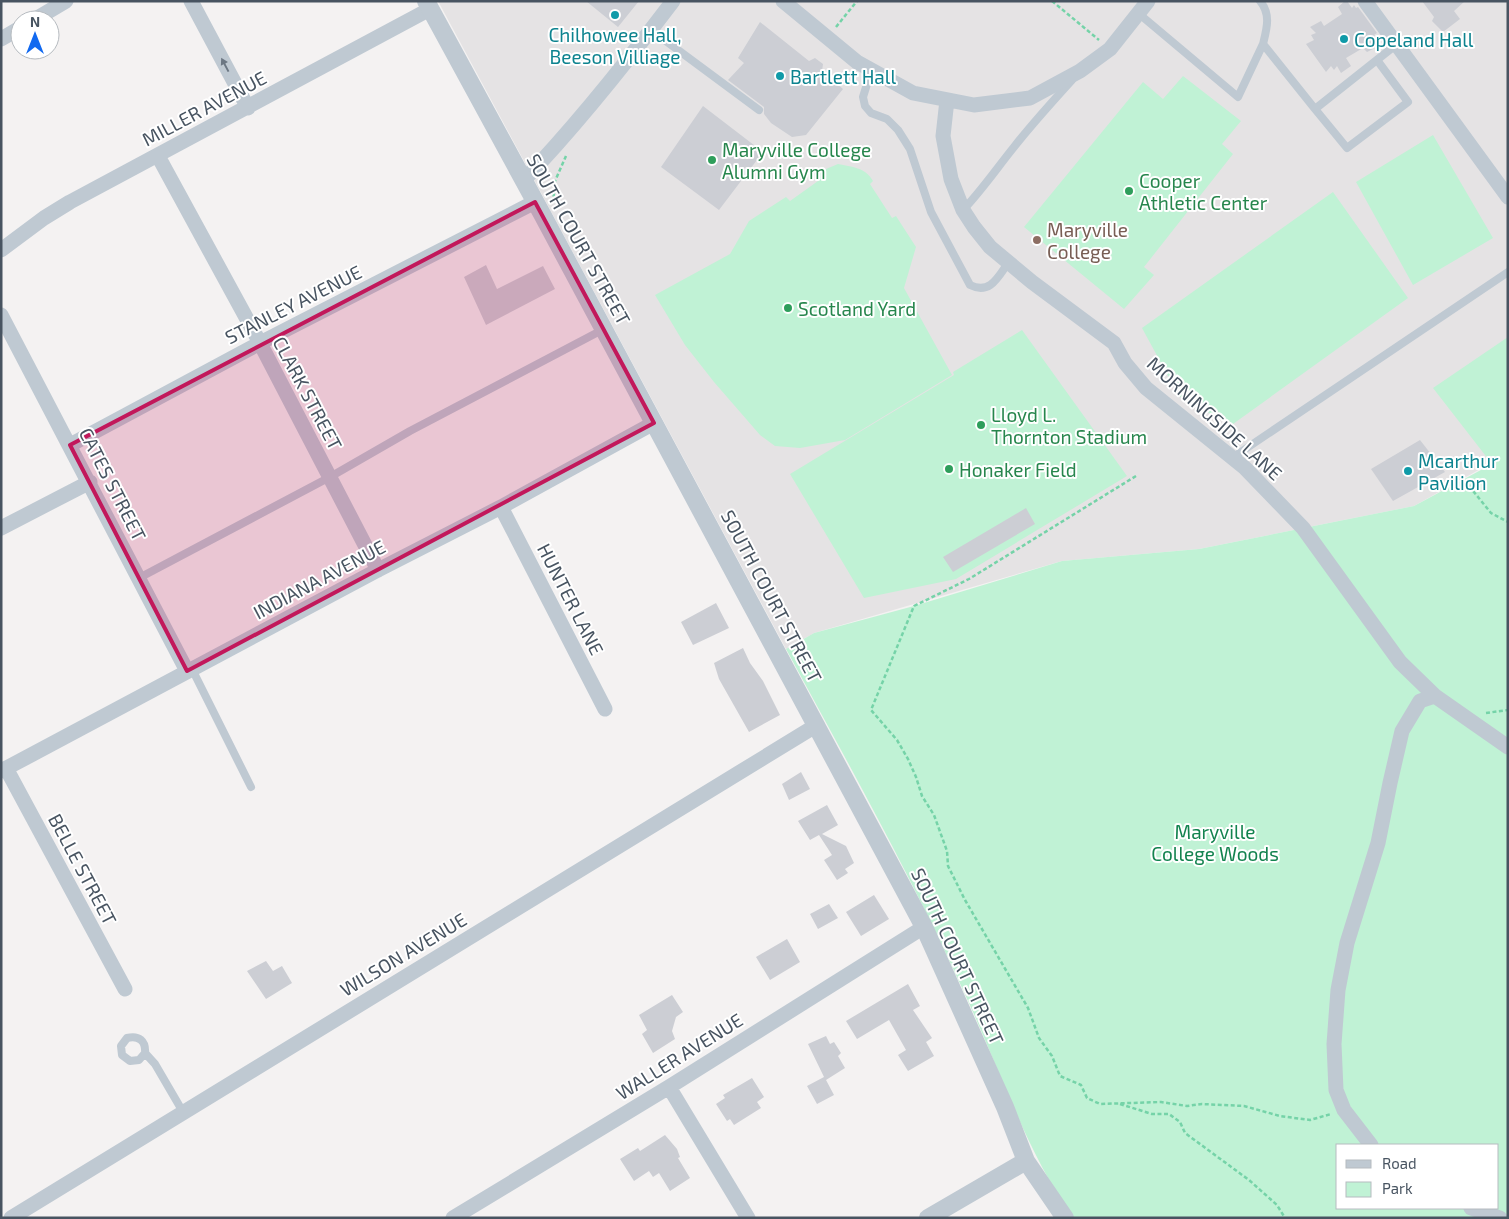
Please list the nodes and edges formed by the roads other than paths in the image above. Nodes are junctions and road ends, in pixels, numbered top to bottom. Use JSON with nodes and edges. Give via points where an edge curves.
{"nodes":[{"id":1,"x":66,"y":1,"type":"edge"},
{"id":2,"x":191,"y":1,"type":"edge"},
{"id":3,"x":672,"y":1,"type":"edge"},
{"id":4,"x":782,"y":1,"type":"edge"},
{"id":5,"x":1148,"y":1,"type":"edge"},
{"id":6,"x":1260,"y":1,"type":"edge"},
{"id":7,"x":1365,"y":1,"type":"edge"},
{"id":8,"x":428,"y":5,"type":"edge"},
{"id":9,"x":51,"y":10,"type":"edge"},
{"id":10,"x":1138,"y":13,"type":"junction"},
{"id":11,"x":651,"y":30,"type":"junction"},
{"id":12,"x":1263,"y":44,"type":"junction"},
{"id":13,"x":1397,"y":44,"type":"junction"},
{"id":14,"x":1377,"y":60,"type":"junction"},
{"id":15,"x":871,"y":71,"type":"junction"},
{"id":16,"x":1080,"y":71,"type":"junction"},
{"id":17,"x":947,"y":100,"type":"junction"},
{"id":18,"x":248,"y":108,"type":"junction"},
{"id":19,"x":1314,"y":109,"type":"junction"},
{"id":20,"x":759,"y":110,"type":"dead end"},
{"id":21,"x":158,"y":156,"type":"junction"},
{"id":22,"x":523,"y":181,"type":"junction"},
{"id":23,"x":1508,"y":197,"type":"edge"},
{"id":24,"x":538,"y":208,"type":"junction"},
{"id":25,"x":963,"y":210,"type":"junction"},
{"id":26,"x":1,"y":250,"type":"edge"},
{"id":27,"x":1008,"y":263,"type":"junction"},
{"id":28,"x":1508,"y":272,"type":"edge"},
{"id":29,"x":1,"y":315,"type":"edge"},
{"id":30,"x":604,"y":329,"type":"junction"},
{"id":31,"x":260,"y":344,"type":"junction"},
{"id":32,"x":654,"y":423,"type":"junction"},
{"id":33,"x":70,"y":445,"type":"junction"},
{"id":34,"x":1232,"y":458,"type":"junction"},
{"id":35,"x":330,"y":478,"type":"junction"},
{"id":36,"x":90,"y":482,"type":"junction"},
{"id":37,"x":501,"y":507,"type":"junction"},
{"id":38,"x":1,"y":528,"type":"edge"},
{"id":39,"x":378,"y":570,"type":"junction"},
{"id":40,"x":139,"y":578,"type":"junction"},
{"id":41,"x":190,"y":670,"type":"junction"},
{"id":42,"x":1435,"y":696,"type":"junction"},
{"id":43,"x":605,"y":709,"type":"dead end"},
{"id":44,"x":817,"y":725,"type":"junction"},
{"id":45,"x":1508,"y":747,"type":"edge"},
{"id":46,"x":4,"y":769,"type":"edge"},
{"id":47,"x":251,"y":787,"type":"dead end"},
{"id":48,"x":924,"y":927,"type":"junction"},
{"id":49,"x":125,"y":989,"type":"dead end"},
{"id":50,"x":145,"y":1053,"type":"dead end"},
{"id":51,"x":669,"y":1087,"type":"junction"},
{"id":52,"x":183,"y":1112,"type":"junction"},
{"id":53,"x":1371,"y":1144,"type":"edge"},
{"id":54,"x":1026,"y":1161,"type":"junction"},
{"id":55,"x":1474,"y":1209,"type":"edge"},
{"id":56,"x":10,"y":1218,"type":"edge"},
{"id":57,"x":454,"y":1218,"type":"edge"},
{"id":58,"x":748,"y":1218,"type":"edge"},
{"id":59,"x":928,"y":1218,"type":"edge"},
{"id":60,"x":1065,"y":1218,"type":"edge"},
{"id":61,"x":1500,"y":1218,"type":"edge"}],
"edges":[{"from":1,"to":9,"type":"street"},
{"from":18,"to":2,"type":"street","one_way":true},
{"from":3,"to":11,"type":"street"},
{"from":4,"to":15,"type":"street"},
{"from":5,"to":10,"type":"street"},
{"from":6,"to":12,"type":"lane","via":[[1268,13]]},
{"from":7,"to":13,"type":"street"},
{"from":8,"to":18,"type":"street","name":"MILLER AVENUE"},
{"from":8,"to":22,"type":"street","name":"SOUTH COURT STREET"},
{"from":10,"to":12,"type":"lane","via":[[1238,97]]},
{"from":10,"to":16,"type":"street","via":[[1110,49]]},
{"from":11,"to":20,"type":"lane"},
{"from":11,"to":22,"type":"street"},
{"from":12,"to":19,"type":"lane"},
{"from":13,"to":14,"type":"lane"},
{"from":13,"to":23,"type":"street"},
{"from":14,"to":19,"type":"lane"},
{"from":14,"to":19,"type":"lane","via":[[1408,102],[1346,148]]},
{"from":15,"to":17,"type":"street","via":[[913,93]]},
{"from":15,"to":27,"type":"lane","via":[[863,98],[865,106],[898,130],[910,149],[931,212],[970,285],[978,289],[988,287]]},
{"from":16,"to":17,"type":"street","via":[[1030,98],[974,105]]},
{"from":16,"to":25,"type":"lane"},
{"from":17,"to":25,"type":"street","name":"MORNINGSIDE LANE","via":[[943,136],[951,179]]},
{"from":18,"to":21,"type":"street","name":"MILLER AVENUE"},
{"from":21,"to":26,"type":"street","name":"MILLER AVENUE","via":[[70,202]]},
{"from":21,"to":31,"type":"street","name":"CLARK STREET"},
{"from":22,"to":24,"type":"street","name":"SOUTH COURT STREET"},
{"from":24,"to":30,"type":"street","name":"SOUTH COURT STREET"},
{"from":24,"to":31,"type":"street","name":"STANLEY AVENUE"},
{"from":25,"to":27,"type":"street","name":"MORNINGSIDE LANE","via":[[990,247]]},
{"from":27,"to":34,"type":"street","name":"MORNINGSIDE LANE","via":[[1114,343],[1125,363],[1146,388]]},
{"from":28,"to":34,"type":"lane"},
{"from":29,"to":33,"type":"street","name":"CATES STREET"},
{"from":30,"to":32,"type":"street","name":"SOUTH COURT STREET"},
{"from":30,"to":35,"type":"lane","via":[[410,431]]},
{"from":31,"to":33,"type":"street","name":"STANLEY AVENUE"},
{"from":31,"to":35,"type":"street","name":"CLARK STREET"},
{"from":32,"to":37,"type":"street","name":"INDIANA AVENUE"},
{"from":32,"to":44,"type":"street","name":"SOUTH COURT STREET"},
{"from":33,"to":36,"type":"street","name":"CATES STREET"},
{"from":34,"to":42,"type":"street","name":"MORNINGSIDE LANE","via":[[1303,528],[1400,662]]},
{"from":35,"to":39,"type":"street","name":"CLARK STREET"},
{"from":35,"to":40,"type":"lane"},
{"from":36,"to":38,"type":"street"},
{"from":36,"to":40,"type":"street","name":"CATES STREET"},
{"from":37,"to":39,"type":"street","name":"INDIANA AVENUE"},
{"from":37,"to":43,"type":"street","name":"HUNTER LANE"},
{"from":39,"to":41,"type":"street","name":"INDIANA AVENUE"},
{"from":40,"to":41,"type":"street","name":"CATES STREET"},
{"from":41,"to":46,"type":"street","name":"INDIANA AVENUE"},
{"from":41,"to":47,"type":"lane"},
{"from":42,"to":45,"type":"street","name":"MORNINGSIDE LANE"},
{"from":42,"to":53,"type":"street","via":[[1420,701],[1402,731],[1378,842],[1348,943],[1338,990],[1334,1044],[1336,1090],[1344,1110]]},
{"from":44,"to":48,"type":"street","name":"SOUTH COURT STREET"},
{"from":44,"to":52,"type":"street","name":"WILSON AVENUE"},
{"from":46,"to":49,"type":"street","name":"BELLE STREET"},
{"from":48,"to":51,"type":"street","name":"WALLER AVENUE"},
{"from":48,"to":54,"type":"street","name":"SOUTH COURT STREET"},
{"from":50,"to":52,"type":"lane"},
{"from":51,"to":57,"type":"street","name":"WALLER AVENUE"},
{"from":51,"to":58,"type":"street"},
{"from":52,"to":56,"type":"street","name":"WILSON AVENUE"},
{"from":54,"to":59,"type":"street"},
{"from":54,"to":60,"type":"street","name":"SOUTH COURT STREET"},
{"from":55,"to":61,"type":"street"}]}
